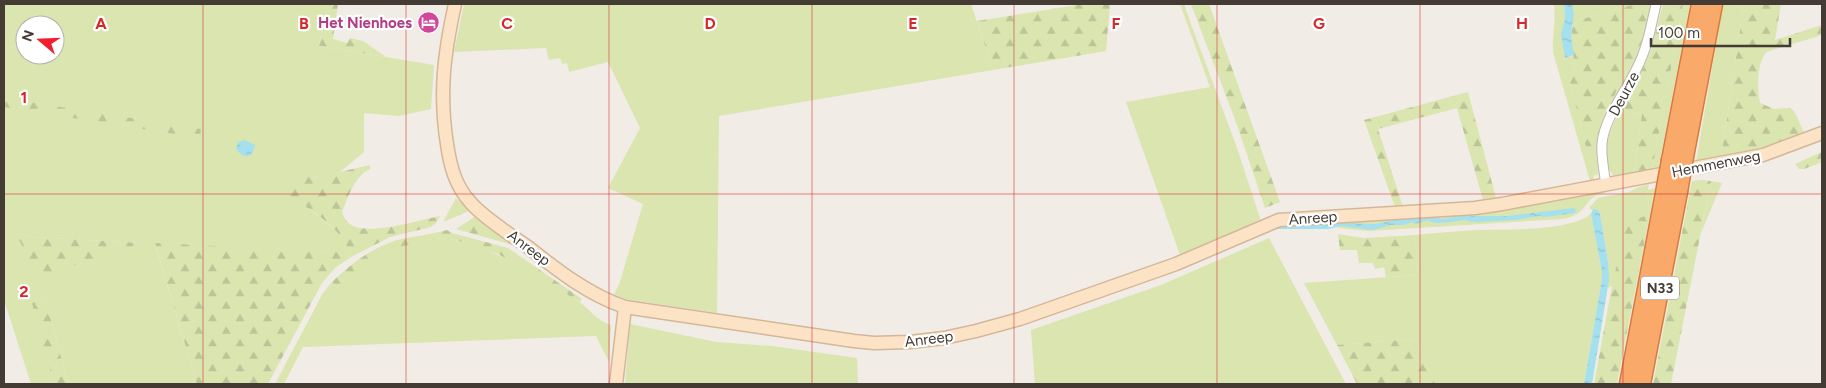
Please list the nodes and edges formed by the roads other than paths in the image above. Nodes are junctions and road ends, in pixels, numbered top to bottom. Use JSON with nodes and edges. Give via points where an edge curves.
{"nodes":[{"id":1,"x":455,"y":4,"type":"edge"},
{"id":2,"x":1656,"y":4,"type":"edge"},
{"id":3,"x":1700,"y":4,"type":"edge"},
{"id":4,"x":1714,"y":4,"type":"edge"},
{"id":5,"x":1822,"y":133,"type":"edge"},
{"id":6,"x":1678,"y":158,"type":"junction"},
{"id":7,"x":1606,"y":185,"type":"junction"},
{"id":8,"x":1671,"y":192,"type":"junction"},
{"id":9,"x":625,"y":307,"type":"junction"},
{"id":10,"x":616,"y":384,"type":"edge"},
{"id":11,"x":1628,"y":384,"type":"edge"},
{"id":12,"x":1642,"y":384,"type":"edge"}],
"edges":[{"from":1,"to":9,"type":"street","name":"Anreep","via":[[447,39],[442,89],[448,152],[459,187],[471,204],[534,252],[590,291]]},
{"from":2,"to":7,"type":"street","name":"Deurze","via":[[1637,70],[1604,133],[1602,158]]},
{"from":3,"to":6,"type":"highway","number":"N33"},
{"from":4,"to":6,"type":"highway","number":"N33"},
{"from":5,"to":7,"type":"street","name":"Hemmenweg","via":[[1762,155]]},
{"from":6,"to":8,"type":"highway","number":"N33","bridge":true},
{"from":7,"to":9,"type":"street","name":"Anreep","via":[[1475,208],[1279,220],[1176,264],[1020,318],[968,333],[926,340],[874,343],[840,340]]},
{"from":8,"to":11,"type":"highway","number":"N33"},
{"from":8,"to":12,"type":"highway","number":"N33"},
{"from":9,"to":10,"type":"street"}]}
